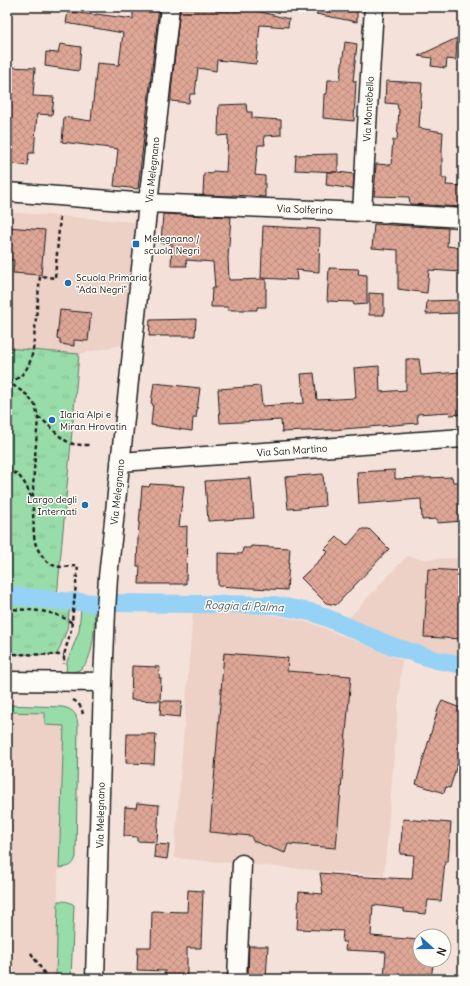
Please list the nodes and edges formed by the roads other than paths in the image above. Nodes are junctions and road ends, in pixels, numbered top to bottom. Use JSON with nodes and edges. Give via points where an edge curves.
{"nodes":[{"id":1,"x":170,"y":7,"type":"edge"},
{"id":2,"x":374,"y":7,"type":"edge"},
{"id":3,"x":7,"y":192,"type":"edge"},
{"id":4,"x":148,"y":203,"type":"junction"},
{"id":5,"x":362,"y":212,"type":"junction"},
{"id":6,"x":463,"y":218,"type":"edge"},
{"id":7,"x":463,"y":438,"type":"edge"},
{"id":8,"x":120,"y":462,"type":"junction"},
{"id":9,"x":7,"y":681,"type":"edge"},
{"id":10,"x":103,"y":682,"type":"junction"},
{"id":11,"x":242,"y":864,"type":"dead end"},
{"id":12,"x":96,"y":979,"type":"edge"},
{"id":13,"x":237,"y":979,"type":"edge"}],
"edges":[{"from":1,"to":4,"type":"street","name":"Via Melegnano"},
{"from":2,"to":5,"type":"street","name":"Via Montebello"},
{"from":3,"to":4,"type":"street","name":"Via Solferino"},
{"from":4,"to":5,"type":"street","name":"Via Solferino"},
{"from":4,"to":8,"type":"street","name":"Via Melegnano"},
{"from":5,"to":6,"type":"street","name":"Via Solferino"},
{"from":7,"to":8,"type":"street","name":"Via San Martino"},
{"from":8,"to":10,"type":"street","name":"Via Melegnano","via":[[106,610]]},
{"from":9,"to":10,"type":"street"},
{"from":10,"to":12,"type":"street","name":"Via Melegnano"},
{"from":11,"to":13,"type":"street"}]}
